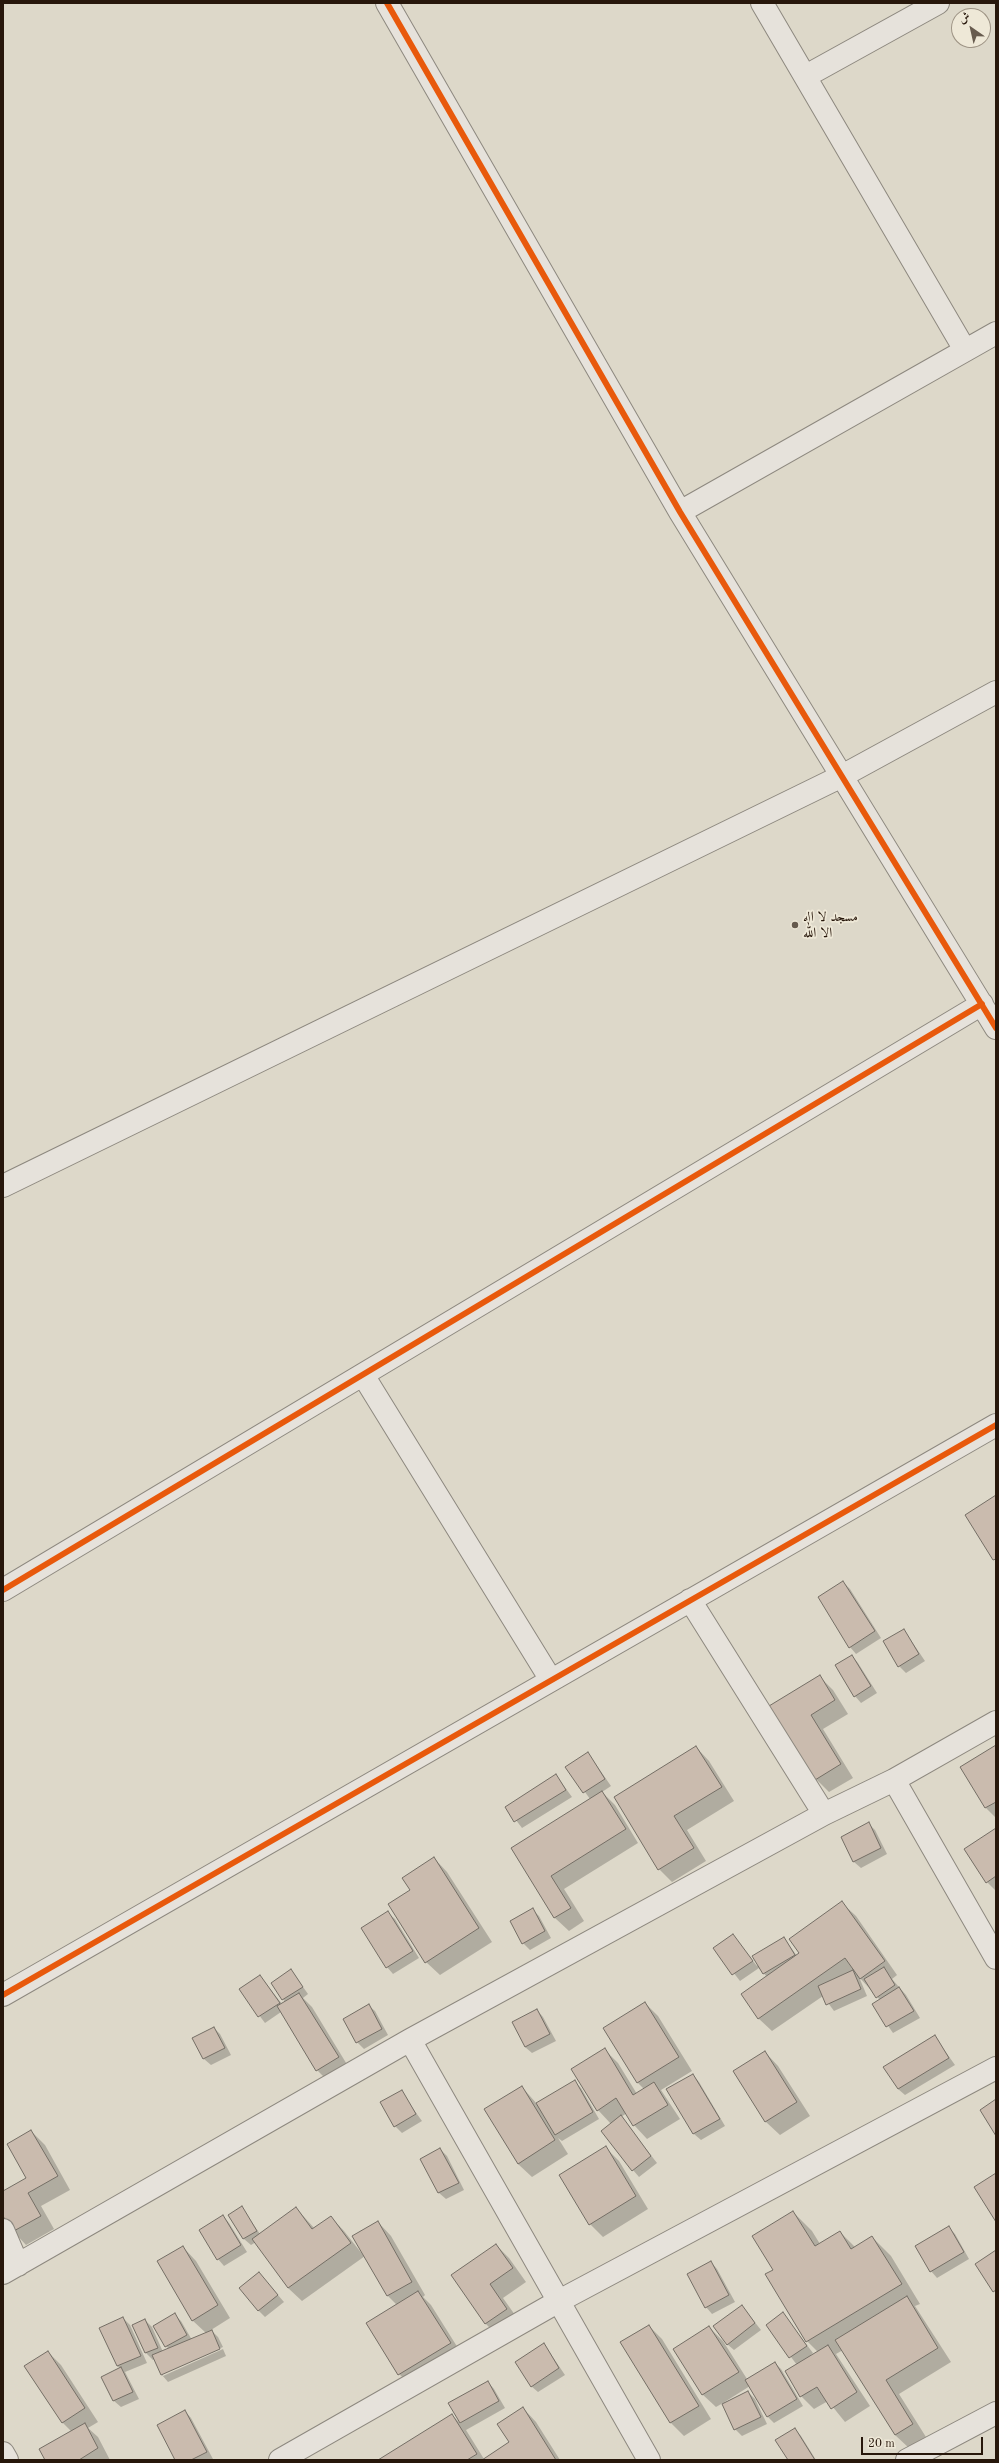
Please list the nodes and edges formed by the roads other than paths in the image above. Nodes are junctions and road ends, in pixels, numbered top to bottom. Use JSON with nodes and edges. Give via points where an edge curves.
{"nodes":[{"id":1,"x":387,"y":3,"type":"edge"},
{"id":2,"x":762,"y":3,"type":"edge"},
{"id":3,"x":938,"y":3,"type":"edge"},
{"id":4,"x":806,"y":76,"type":"junction"},
{"id":5,"x":996,"y":333,"type":"edge"},
{"id":6,"x":965,"y":350,"type":"junction"},
{"id":7,"x":680,"y":512,"type":"junction"},
{"id":8,"x":996,"y":692,"type":"edge"},
{"id":9,"x":842,"y":776,"type":"junction"},
{"id":10,"x":982,"y":1004,"type":"junction"},
{"id":11,"x":996,"y":1028,"type":"edge"},
{"id":12,"x":3,"y":1186,"type":"edge"},
{"id":13,"x":363,"y":1375,"type":"junction"},
{"id":14,"x":996,"y":1425,"type":"edge"},
{"id":15,"x":3,"y":1590,"type":"edge"},
{"id":16,"x":690,"y":1600,"type":"junction"},
{"id":17,"x":551,"y":1680,"type":"junction"},
{"id":18,"x":996,"y":1722,"type":"edge"},
{"id":19,"x":894,"y":1780,"type":"junction"},
{"id":20,"x":824,"y":1814,"type":"junction"},
{"id":21,"x":996,"y":1958,"type":"edge"},
{"id":22,"x":3,"y":1995,"type":"edge"},
{"id":23,"x":410,"y":2040,"type":"junction"},
{"id":24,"x":996,"y":2068,"type":"edge"},
{"id":25,"x":3,"y":2230,"type":"edge"},
{"id":26,"x":10,"y":2269,"type":"edge"},
{"id":27,"x":559,"y":2301,"type":"junction"},
{"id":28,"x":996,"y":2413,"type":"edge"},
{"id":29,"x":3,"y":2453,"type":"edge"},
{"id":30,"x":7,"y":2460,"type":"edge"},
{"id":31,"x":280,"y":2460,"type":"edge"},
{"id":32,"x":649,"y":2460,"type":"edge"},
{"id":33,"x":908,"y":2460,"type":"edge"}],
"edges":[{"from":1,"to":7,"type":"street"},
{"from":2,"to":4,"type":"street"},
{"from":3,"to":4,"type":"street"},
{"from":4,"to":6,"type":"street"},
{"from":5,"to":6,"type":"street"},
{"from":6,"to":7,"type":"street"},
{"from":7,"to":9,"type":"street"},
{"from":8,"to":9,"type":"street"},
{"from":9,"to":10,"type":"street"},
{"from":9,"to":12,"type":"street"},
{"from":10,"to":11,"type":"street"},
{"from":10,"to":13,"type":"street"},
{"from":13,"to":15,"type":"street"},
{"from":13,"to":17,"type":"street"},
{"from":14,"to":16,"type":"street"},
{"from":16,"to":17,"type":"street"},
{"from":16,"to":20,"type":"street"},
{"from":17,"to":22,"type":"street"},
{"from":18,"to":19,"type":"street"},
{"from":19,"to":20,"type":"street"},
{"from":19,"to":21,"type":"street"},
{"from":20,"to":23,"type":"street"},
{"from":23,"to":26,"type":"street"},
{"from":23,"to":27,"type":"street"},
{"from":24,"to":27,"type":"street"},
{"from":25,"to":26,"type":"street"},
{"from":27,"to":31,"type":"street"},
{"from":27,"to":32,"type":"street"},
{"from":28,"to":33,"type":"street"},
{"from":29,"to":30,"type":"street"}]}
